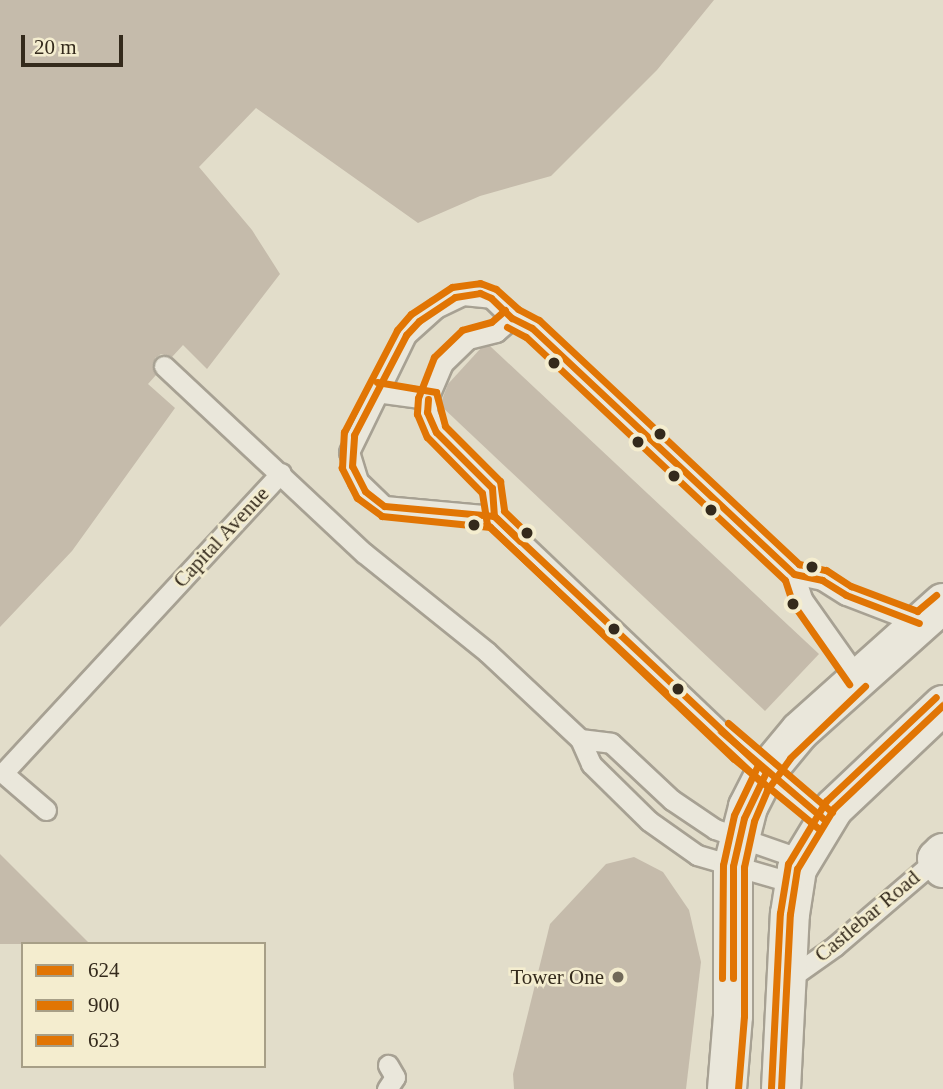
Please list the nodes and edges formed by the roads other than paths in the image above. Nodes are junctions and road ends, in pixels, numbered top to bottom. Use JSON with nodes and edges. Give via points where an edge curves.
{"nodes":[{"id":1,"x":512,"y":318,"type":"junction"},
{"id":2,"x":164,"y":366,"type":"dead end"},
{"id":3,"x":376,"y":392,"type":"junction"},
{"id":4,"x":428,"y":399,"type":"junction"},
{"id":5,"x":281,"y":472,"type":"junction"},
{"id":6,"x":494,"y":516,"type":"junction"},
{"id":7,"x":794,"y":575,"type":"junction"},
{"id":8,"x":931,"y":613,"type":"edge"},
{"id":9,"x":858,"y":678,"type":"junction"},
{"id":10,"x":943,"y":705,"type":"edge"},
{"id":11,"x":580,"y":739,"type":"junction"},
{"id":12,"x":766,"y":772,"type":"junction"},
{"id":13,"x":46,"y":810,"type":"dead end"},
{"id":14,"x":825,"y":820,"type":"junction"},
{"id":15,"x":736,"y":852,"type":"junction"},
{"id":16,"x":941,"y":860,"type":"edge"},
{"id":17,"x":797,"y":871,"type":"junction"},
{"id":18,"x":790,"y":978,"type":"junction"},
{"id":19,"x":388,"y":1065,"type":"dead end"},
{"id":20,"x":387,"y":1089,"type":"edge"},
{"id":21,"x":727,"y":1089,"type":"edge"},
{"id":22,"x":781,"y":1089,"type":"edge"}],
"edges":[{"from":1,"to":3,"type":"lane","via":[[481,293],[455,297],[405,335]]},
{"from":1,"to":4,"type":"lane","via":[[496,332],[468,339],[452,352]]},
{"from":1,"to":7,"type":"lane","via":[[532,328]]},
{"from":2,"to":5,"type":"lane"},
{"from":3,"to":4,"type":"lane"},
{"from":3,"to":6,"type":"lane","via":[[349,452],[365,491],[384,506]]},
{"from":4,"to":6,"type":"lane","via":[[427,412],[436,432],[492,488]]},
{"from":5,"to":11,"type":"lane","name":"Capital Avenue","via":[[357,559],[454,621]]},
{"from":5,"to":13,"type":"lane","name":"Capital Avenue","via":[[3,773]]},
{"from":6,"to":12,"type":"lane"},
{"from":7,"to":8,"type":"lane","via":[[822,580],[846,595]]},
{"from":7,"to":9,"type":"lane","via":[[802,600]]},
{"from":8,"to":9,"type":"street"},
{"from":9,"to":12,"type":"street","via":[[800,731]]},
{"from":10,"to":14,"type":"street"},
{"from":11,"to":15,"type":"lane","name":"Capital Avenue","via":[[611,743]]},
{"from":11,"to":15,"type":"lane","name":"Capital Avenue","via":[[591,764],[649,821],[697,855]]},
{"from":12,"to":14,"type":"lane"},
{"from":12,"to":15,"type":"street"},
{"from":14,"to":17,"type":"street"},
{"from":15,"to":17,"type":"lane","name":"Capital Avenue"},
{"from":15,"to":17,"type":"lane","name":"Capital Avenue"},
{"from":15,"to":21,"type":"street"},
{"from":16,"to":18,"type":"lane","name":"Castlebar Road"},
{"from":17,"to":18,"type":"street"},
{"from":18,"to":22,"type":"street"},
{"from":19,"to":20,"type":"lane","via":[[394,1077]]}]}
